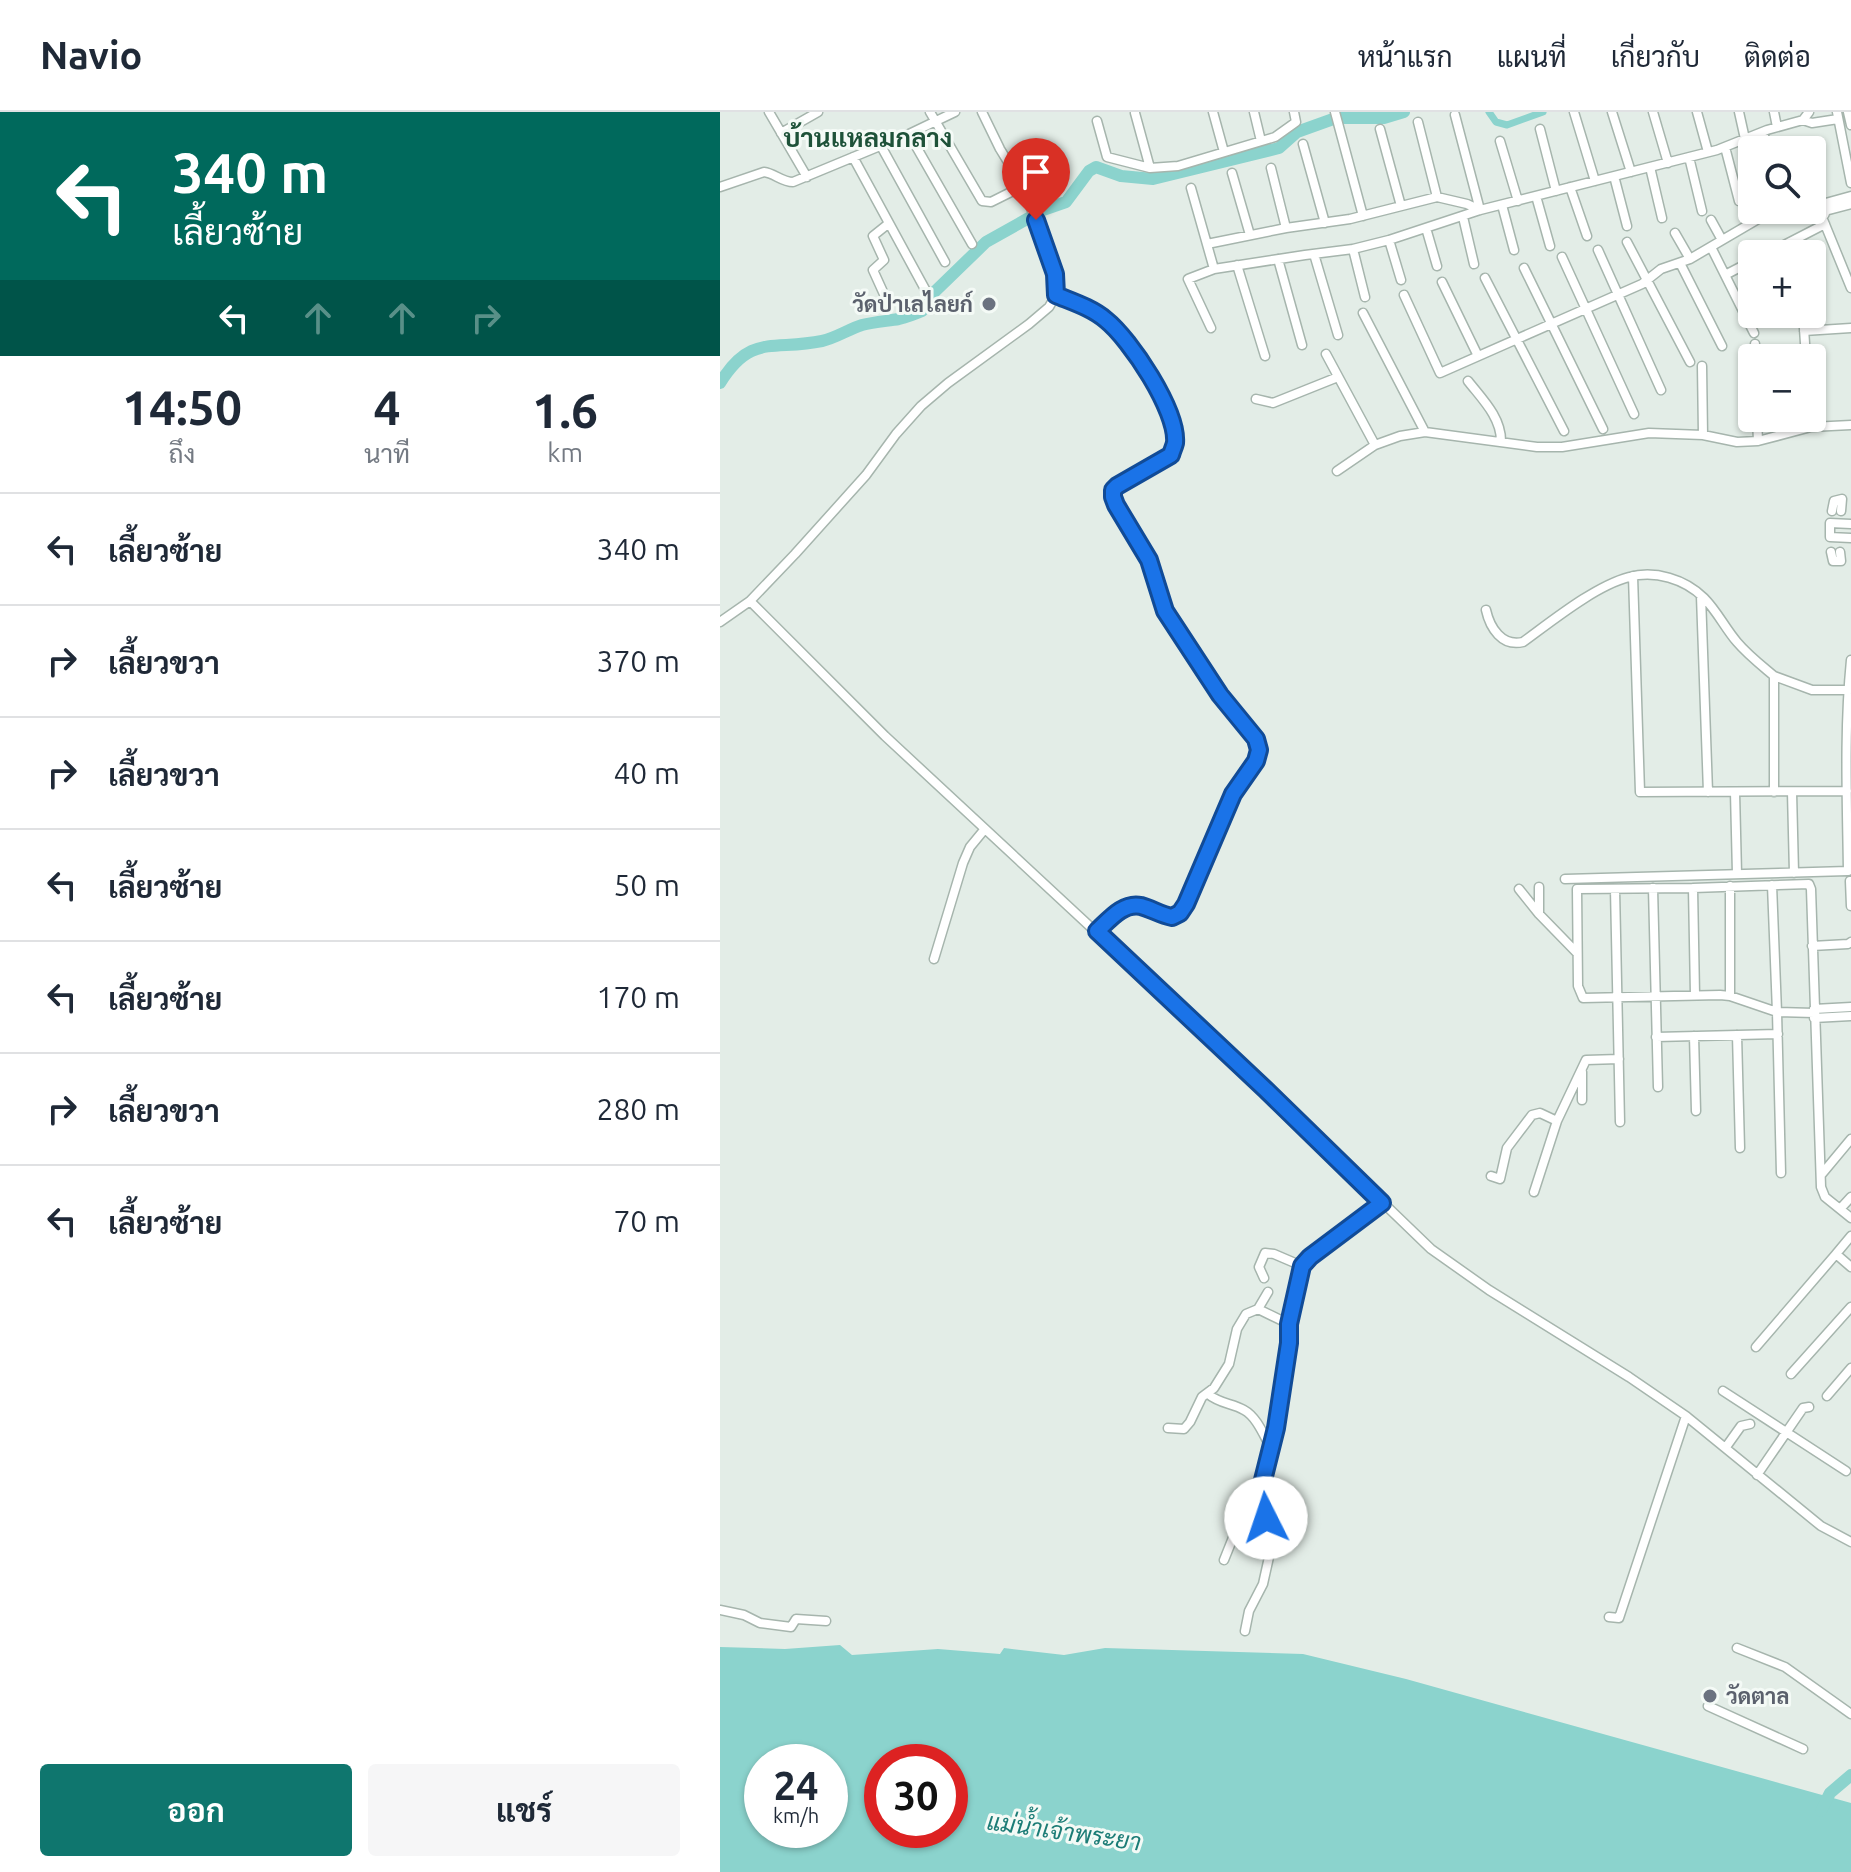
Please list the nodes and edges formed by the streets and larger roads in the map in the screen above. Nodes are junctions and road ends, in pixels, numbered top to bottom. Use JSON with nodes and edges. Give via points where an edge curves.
{"nodes":[{"id":1,"x":769,"y":112,"type":"edge"},
{"id":2,"x":818,"y":112,"type":"edge"},
{"id":3,"x":930,"y":112,"type":"edge"},
{"id":4,"x":955,"y":112,"type":"edge"},
{"id":5,"x":982,"y":112,"type":"edge"},
{"id":6,"x":1213,"y":112,"type":"edge"},
{"id":7,"x":1254,"y":112,"type":"edge"},
{"id":8,"x":1294,"y":112,"type":"edge"},
{"id":9,"x":1335,"y":112,"type":"edge"},
{"id":10,"x":1574,"y":112,"type":"edge"},
{"id":11,"x":1612,"y":112,"type":"edge"},
{"id":12,"x":1653,"y":112,"type":"edge"},
{"id":13,"x":1697,"y":112,"type":"edge"},
{"id":14,"x":1739,"y":112,"type":"edge"},
{"id":15,"x":1774,"y":112,"type":"edge"},
{"id":16,"x":1848,"y":112,"type":"edge"},
{"id":17,"x":1135,"y":113,"type":"edge"},
{"id":18,"x":1455,"y":115,"type":"dead end"},
{"id":19,"x":1838,"y":115,"type":"edge"},
{"id":20,"x":1806,"y":116,"type":"edge"},
{"id":21,"x":936,"y":121,"type":"junction"},
{"id":22,"x":1097,"y":121,"type":"dead end"},
{"id":23,"x":1418,"y":122,"type":"dead end"},
{"id":24,"x":1851,"y":125,"type":"edge"},
{"id":25,"x":1777,"y":127,"type":"junction"},
{"id":26,"x":1380,"y":129,"type":"dead end"},
{"id":27,"x":1540,"y":129,"type":"dead end"},
{"id":28,"x":1763,"y":132,"type":"junction"},
{"id":29,"x":781,"y":133,"type":"junction"},
{"id":30,"x":909,"y":134,"type":"junction"},
{"id":31,"x":1744,"y":136,"type":"edge"},
{"id":32,"x":1753,"y":136,"type":"edge"},
{"id":33,"x":1764,"y":136,"type":"edge"},
{"id":34,"x":1261,"y":141,"type":"junction"},
{"id":35,"x":1500,"y":141,"type":"dead end"},
{"id":36,"x":1738,"y":142,"type":"edge"},
{"id":37,"x":1303,"y":144,"type":"dead end"},
{"id":38,"x":881,"y":146,"type":"junction"},
{"id":39,"x":1725,"y":147,"type":"junction"},
{"id":40,"x":1224,"y":152,"type":"junction"},
{"id":41,"x":1708,"y":152,"type":"junction"},
{"id":42,"x":853,"y":157,"type":"junction"},
{"id":43,"x":1689,"y":157,"type":"junction"},
{"id":44,"x":1668,"y":163,"type":"junction"},
{"id":45,"x":1650,"y":167,"type":"junction"},
{"id":46,"x":1150,"y":168,"type":"junction"},
{"id":47,"x":1271,"y":168,"type":"dead end"},
{"id":48,"x":1631,"y":172,"type":"junction"},
{"id":49,"x":1232,"y":173,"type":"dead end"},
{"id":50,"x":1614,"y":176,"type":"junction"},
{"id":51,"x":807,"y":177,"type":"junction"},
{"id":52,"x":1595,"y":181,"type":"junction"},
{"id":53,"x":1851,"y":183,"type":"edge"},
{"id":54,"x":720,"y":187,"type":"edge"},
{"id":55,"x":1021,"y":187,"type":"junction"},
{"id":56,"x":1570,"y":187,"type":"junction"},
{"id":57,"x":1191,"y":188,"type":"dead end"},
{"id":58,"x":1556,"y":191,"type":"junction"},
{"id":59,"x":1536,"y":196,"type":"junction"},
{"id":60,"x":1851,"y":196,"type":"edge"},
{"id":61,"x":1437,"y":197,"type":"junction"},
{"id":62,"x":1738,"y":197,"type":"edge"},
{"id":63,"x":1518,"y":201,"type":"junction"},
{"id":64,"x":1851,"y":204,"type":"edge"},
{"id":65,"x":1502,"y":205,"type":"junction"},
{"id":66,"x":1401,"y":206,"type":"junction"},
{"id":67,"x":1826,"y":209,"type":"edge"},
{"id":68,"x":1480,"y":210,"type":"junction"},
{"id":69,"x":1702,"y":211,"type":"dead end"},
{"id":70,"x":1826,"y":211,"type":"edge"},
{"id":71,"x":1363,"y":216,"type":"junction"},
{"id":72,"x":1463,"y":217,"type":"junction"},
{"id":73,"x":1662,"y":218,"type":"dead end"},
{"id":74,"x":1711,"y":220,"type":"dead end"},
{"id":75,"x":1325,"y":223,"type":"junction"},
{"id":76,"x":888,"y":224,"type":"junction"},
{"id":77,"x":1750,"y":224,"type":"edge"},
{"id":78,"x":1809,"y":224,"type":"edge"},
{"id":79,"x":1826,"y":224,"type":"edge"},
{"id":80,"x":1627,"y":226,"type":"dead end"},
{"id":81,"x":1286,"y":228,"type":"junction"},
{"id":82,"x":1426,"y":228,"type":"junction"},
{"id":83,"x":1675,"y":233,"type":"dead end"},
{"id":84,"x":1250,"y":235,"type":"junction"},
{"id":85,"x":1587,"y":236,"type":"dead end"},
{"id":86,"x":1389,"y":240,"type":"junction"},
{"id":87,"x":1722,"y":240,"type":"junction"},
{"id":88,"x":1792,"y":240,"type":"edge"},
{"id":89,"x":1627,"y":242,"type":"dead end"},
{"id":90,"x":972,"y":244,"type":"dead end"},
{"id":91,"x":1207,"y":244,"type":"junction"},
{"id":92,"x":1550,"y":246,"type":"dead end"},
{"id":93,"x":1711,"y":247,"type":"junction"},
{"id":94,"x":1353,"y":249,"type":"junction"},
{"id":95,"x":1514,"y":250,"type":"dead end"},
{"id":96,"x":1598,"y":250,"type":"dead end"},
{"id":97,"x":1314,"y":254,"type":"junction"},
{"id":98,"x":1562,"y":257,"type":"dead end"},
{"id":99,"x":1278,"y":259,"type":"junction"},
{"id":100,"x":1690,"y":259,"type":"junction"},
{"id":101,"x":945,"y":262,"type":"dead end"},
{"id":102,"x":1680,"y":263,"type":"junction"},
{"id":103,"x":1474,"y":264,"type":"dead end"},
{"id":104,"x":1237,"y":265,"type":"junction"},
{"id":105,"x":1437,"y":266,"type":"dead end"},
{"id":106,"x":1524,"y":268,"type":"dead end"},
{"id":107,"x":1738,"y":268,"type":"edge"},
{"id":108,"x":1214,"y":269,"type":"junction"},
{"id":109,"x":1725,"y":275,"type":"junction"},
{"id":110,"x":1485,"y":278,"type":"dead end"},
{"id":111,"x":1401,"y":280,"type":"dead end"},
{"id":112,"x":1647,"y":280,"type":"junction"},
{"id":113,"x":1442,"y":282,"type":"dead end"},
{"id":114,"x":1851,"y":288,"type":"edge"},
{"id":115,"x":926,"y":291,"type":"dead end"},
{"id":116,"x":1618,"y":294,"type":"junction"},
{"id":117,"x":1056,"y":295,"type":"junction"},
{"id":118,"x":1404,"y":295,"type":"dead end"},
{"id":119,"x":1365,"y":297,"type":"dead end"},
{"id":120,"x":888,"y":303,"type":"dead end"},
{"id":121,"x":1585,"y":308,"type":"junction"},
{"id":122,"x":1363,"y":313,"type":"dead end"},
{"id":123,"x":1551,"y":324,"type":"junction"},
{"id":124,"x":1211,"y":328,"type":"dead end"},
{"id":125,"x":1804,"y":328,"type":"edge"},
{"id":126,"x":1851,"y":328,"type":"edge"},
{"id":127,"x":1804,"y":331,"type":"junction"},
{"id":128,"x":1754,"y":333,"type":"dead end"},
{"id":129,"x":1338,"y":335,"type":"dead end"},
{"id":130,"x":1517,"y":339,"type":"junction"},
{"id":131,"x":1805,"y":344,"type":"edge"},
{"id":132,"x":1302,"y":345,"type":"dead end"},
{"id":133,"x":1722,"y":346,"type":"dead end"},
{"id":134,"x":1326,"y":354,"type":"dead end"},
{"id":135,"x":1265,"y":356,"type":"dead end"},
{"id":136,"x":1478,"y":356,"type":"junction"},
{"id":137,"x":1690,"y":362,"type":"dead end"},
{"id":138,"x":1702,"y":366,"type":"dead end"},
{"id":139,"x":1338,"y":377,"type":"junction"},
{"id":140,"x":1468,"y":381,"type":"dead end"},
{"id":141,"x":1661,"y":390,"type":"dead end"},
{"id":142,"x":1256,"y":399,"type":"dead end"},
{"id":143,"x":1634,"y":414,"type":"dead end"},
{"id":144,"x":1826,"y":424,"type":"edge"},
{"id":145,"x":1851,"y":425,"type":"edge"},
{"id":146,"x":1603,"y":429,"type":"dead end"},
{"id":147,"x":1564,"y":431,"type":"dead end"},
{"id":148,"x":1425,"y":432,"type":"junction"},
{"id":149,"x":1758,"y":432,"type":"edge"},
{"id":150,"x":1784,"y":432,"type":"edge"},
{"id":151,"x":1703,"y":435,"type":"junction"},
{"id":152,"x":1501,"y":441,"type":"junction"},
{"id":153,"x":1758,"y":441,"type":"junction"},
{"id":154,"x":1375,"y":445,"type":"junction"},
{"id":155,"x":1337,"y":471,"type":"dead end"},
{"id":156,"x":1846,"y":499,"type":"edge"},
{"id":157,"x":1836,"y":518,"type":"junction"},
{"id":158,"x":1851,"y":524,"type":"edge"},
{"id":159,"x":1851,"y":538,"type":"edge"},
{"id":160,"x":1838,"y":549,"type":"edge"},
{"id":161,"x":1633,"y":576,"type":"junction"},
{"id":162,"x":1701,"y":595,"type":"junction"},
{"id":163,"x":750,"y":601,"type":"junction"},
{"id":164,"x":1486,"y":610,"type":"dead end"},
{"id":165,"x":720,"y":622,"type":"edge"},
{"id":166,"x":1851,"y":660,"type":"edge"},
{"id":167,"x":1774,"y":676,"type":"junction"},
{"id":168,"x":1848,"y":690,"type":"junction"},
{"id":169,"x":1847,"y":791,"type":"junction"},
{"id":170,"x":1708,"y":792,"type":"junction"},
{"id":171,"x":1735,"y":792,"type":"junction"},
{"id":172,"x":1774,"y":792,"type":"junction"},
{"id":173,"x":1792,"y":792,"type":"junction"},
{"id":174,"x":984,"y":830,"type":"junction"},
{"id":175,"x":1794,"y":873,"type":"junction"},
{"id":176,"x":1737,"y":874,"type":"junction"},
{"id":177,"x":1565,"y":879,"type":"dead end"},
{"id":178,"x":1850,"y":881,"type":"edge"},
{"id":179,"x":1772,"y":885,"type":"junction"},
{"id":180,"x":1730,"y":886,"type":"junction"},
{"id":181,"x":1539,"y":887,"type":"dead end"},
{"id":182,"x":1653,"y":888,"type":"junction"},
{"id":183,"x":1693,"y":888,"type":"junction"},
{"id":184,"x":1519,"y":889,"type":"dead end"},
{"id":185,"x":1615,"y":889,"type":"junction"},
{"id":186,"x":1851,"y":906,"type":"edge"},
{"id":187,"x":1539,"y":914,"type":"junction"},
{"id":188,"x":1097,"y":931,"type":"junction"},
{"id":189,"x":1851,"y":942,"type":"edge"},
{"id":190,"x":1812,"y":946,"type":"junction"},
{"id":191,"x":1578,"y":953,"type":"junction"},
{"id":192,"x":934,"y":959,"type":"dead end"},
{"id":193,"x":1695,"y":995,"type":"junction"},
{"id":194,"x":1656,"y":996,"type":"junction"},
{"id":195,"x":1730,"y":996,"type":"junction"},
{"id":196,"x":1617,"y":997,"type":"junction"},
{"id":197,"x":1851,"y":1007,"type":"edge"},
{"id":198,"x":1777,"y":1012,"type":"junction"},
{"id":199,"x":1814,"y":1013,"type":"junction"},
{"id":200,"x":1851,"y":1016,"type":"edge"},
{"id":201,"x":1778,"y":1034,"type":"junction"},
{"id":202,"x":1737,"y":1035,"type":"junction"},
{"id":203,"x":1694,"y":1036,"type":"junction"},
{"id":204,"x":1656,"y":1037,"type":"junction"},
{"id":205,"x":1619,"y":1059,"type":"junction"},
{"id":206,"x":1582,"y":1067,"type":"junction"},
{"id":207,"x":1658,"y":1087,"type":"dead end"},
{"id":208,"x":1582,"y":1100,"type":"dead end"},
{"id":209,"x":1696,"y":1111,"type":"dead end"},
{"id":210,"x":1557,"y":1121,"type":"junction"},
{"id":211,"x":1620,"y":1122,"type":"dead end"},
{"id":212,"x":1851,"y":1139,"type":"edge"},
{"id":213,"x":1740,"y":1148,"type":"dead end"},
{"id":214,"x":1781,"y":1173,"type":"dead end"},
{"id":215,"x":1821,"y":1175,"type":"junction"},
{"id":216,"x":1491,"y":1176,"type":"dead end"},
{"id":217,"x":1534,"y":1192,"type":"dead end"},
{"id":218,"x":1851,"y":1197,"type":"edge"},
{"id":219,"x":1382,"y":1203,"type":"junction"},
{"id":220,"x":1840,"y":1209,"type":"junction"},
{"id":221,"x":1851,"y":1218,"type":"edge"},
{"id":222,"x":1851,"y":1236,"type":"edge"},
{"id":223,"x":1836,"y":1254,"type":"junction"},
{"id":224,"x":1302,"y":1266,"type":"junction"},
{"id":225,"x":1851,"y":1267,"type":"edge"},
{"id":226,"x":1264,"y":1278,"type":"dead end"},
{"id":227,"x":1268,"y":1292,"type":"dead end"},
{"id":228,"x":1851,"y":1307,"type":"edge"},
{"id":229,"x":1258,"y":1309,"type":"junction"},
{"id":230,"x":1289,"y":1324,"type":"junction"},
{"id":231,"x":1756,"y":1347,"type":"dead end"},
{"id":232,"x":1851,"y":1368,"type":"edge"},
{"id":233,"x":1791,"y":1374,"type":"dead end"},
{"id":234,"x":1723,"y":1391,"type":"dead end"},
{"id":235,"x":1208,"y":1394,"type":"junction"},
{"id":236,"x":1827,"y":1396,"type":"dead end"},
{"id":237,"x":1809,"y":1407,"type":"dead end"},
{"id":238,"x":1686,"y":1416,"type":"junction"},
{"id":239,"x":1750,"y":1424,"type":"dead end"},
{"id":240,"x":1168,"y":1428,"type":"dead end"},
{"id":241,"x":1785,"y":1432,"type":"junction"},
{"id":242,"x":1726,"y":1447,"type":"junction"},
{"id":243,"x":1271,"y":1448,"type":"junction"},
{"id":244,"x":1846,"y":1471,"type":"dead end"},
{"id":245,"x":1757,"y":1475,"type":"junction"},
{"id":246,"x":1263,"y":1480,"type":"junction"},
{"id":247,"x":1851,"y":1542,"type":"edge"},
{"id":248,"x":1224,"y":1560,"type":"dead end"},
{"id":249,"x":720,"y":1610,"type":"edge"},
{"id":250,"x":1609,"y":1617,"type":"dead end"},
{"id":251,"x":826,"y":1621,"type":"dead end"},
{"id":252,"x":1245,"y":1631,"type":"dead end"},
{"id":253,"x":1737,"y":1648,"type":"dead end"},
{"id":254,"x":1708,"y":1706,"type":"dead end"},
{"id":255,"x":1851,"y":1714,"type":"edge"},
{"id":256,"x":1803,"y":1749,"type":"dead end"}],
"edges":[{"from":1,"to":29,"type":"street"},
{"from":2,"to":29,"type":"street"},
{"from":3,"to":21,"type":"street"},
{"from":4,"to":21,"type":"street"},
{"from":5,"to":55,"type":"street"},
{"from":6,"to":40,"type":"street"},
{"from":7,"to":34,"type":"street"},
{"from":8,"to":34,"type":"street","via":[[1296,122]]},
{"from":9,"to":71,"type":"street"},
{"from":10,"to":52,"type":"street"},
{"from":11,"to":48,"type":"street"},
{"from":12,"to":44,"type":"street"},
{"from":13,"to":41,"type":"street"},
{"from":14,"to":31,"type":"street"},
{"from":15,"to":25,"type":"street"},
{"from":16,"to":24,"type":"street"},
{"from":17,"to":46,"type":"street"},
{"from":18,"to":68,"type":"street"},
{"from":19,"to":20,"type":"street","via":[[1812,123]]},
{"from":19,"to":53,"type":"street"},
{"from":20,"to":25,"type":"street"},
{"from":21,"to":30,"type":"street"},
{"from":21,"to":55,"type":"street","via":[[982,201]]},
{"from":22,"to":46,"type":"street","via":[[1107,157]]},
{"from":23,"to":61,"type":"street"},
{"from":25,"to":28,"type":"street"},
{"from":26,"to":66,"type":"street"},
{"from":27,"to":58,"type":"street"},
{"from":28,"to":32,"type":"street"},
{"from":28,"to":33,"type":"street"},
{"from":29,"to":51,"type":"street"},
{"from":30,"to":38,"type":"street"},
{"from":30,"to":90,"type":"street"},
{"from":34,"to":40,"type":"street"},
{"from":35,"to":63,"type":"street"},
{"from":36,"to":39,"type":"street"},
{"from":37,"to":75,"type":"street"},
{"from":38,"to":42,"type":"street"},
{"from":38,"to":101,"type":"street"},
{"from":39,"to":41,"type":"street"},
{"from":39,"to":62,"type":"street"},
{"from":40,"to":46,"type":"street"},
{"from":41,"to":43,"type":"street"},
{"from":42,"to":51,"type":"street"},
{"from":42,"to":76,"type":"street"},
{"from":43,"to":44,"type":"street"},
{"from":43,"to":69,"type":"street"},
{"from":44,"to":45,"type":"street"},
{"from":45,"to":48,"type":"street"},
{"from":45,"to":73,"type":"street"},
{"from":47,"to":81,"type":"street"},
{"from":48,"to":50,"type":"street"},
{"from":49,"to":84,"type":"street"},
{"from":50,"to":52,"type":"street"},
{"from":50,"to":80,"type":"street"},
{"from":51,"to":54,"type":"street","via":[[790,183],[764,172]]},
{"from":52,"to":56,"type":"street"},
{"from":55,"to":117,"type":"street","via":[[1055,274]]},
{"from":56,"to":58,"type":"street"},
{"from":56,"to":85,"type":"street"},
{"from":57,"to":91,"type":"street"},
{"from":58,"to":59,"type":"street"},
{"from":59,"to":63,"type":"street"},
{"from":59,"to":92,"type":"street"},
{"from":60,"to":67,"type":"street"},
{"from":61,"to":66,"type":"street"},
{"from":61,"to":68,"type":"street"},
{"from":63,"to":65,"type":"street"},
{"from":64,"to":70,"type":"street"},
{"from":65,"to":68,"type":"street"},
{"from":65,"to":95,"type":"street"},
{"from":66,"to":71,"type":"street"},
{"from":68,"to":72,"type":"street"},
{"from":71,"to":75,"type":"street"},
{"from":72,"to":82,"type":"street"},
{"from":72,"to":103,"type":"street"},
{"from":74,"to":87,"type":"street"},
{"from":75,"to":81,"type":"street"},
{"from":76,"to":115,"type":"street"},
{"from":76,"to":120,"type":"street","via":[[873,236],[884,260],[874,275]]},
{"from":77,"to":87,"type":"street"},
{"from":78,"to":88,"type":"street"},
{"from":79,"to":114,"type":"street"},
{"from":81,"to":84,"type":"street"},
{"from":82,"to":86,"type":"street"},
{"from":82,"to":105,"type":"street"},
{"from":83,"to":100,"type":"street"},
{"from":84,"to":91,"type":"street"},
{"from":86,"to":94,"type":"street"},
{"from":86,"to":111,"type":"street"},
{"from":87,"to":93,"type":"street"},
{"from":89,"to":112,"type":"street"},
{"from":91,"to":108,"type":"street"},
{"from":93,"to":100,"type":"street"},
{"from":93,"to":109,"type":"street"},
{"from":94,"to":97,"type":"street"},
{"from":94,"to":119,"type":"street"},
{"from":96,"to":116,"type":"street"},
{"from":97,"to":99,"type":"street"},
{"from":97,"to":129,"type":"street"},
{"from":98,"to":121,"type":"street"},
{"from":99,"to":104,"type":"street"},
{"from":99,"to":132,"type":"street"},
{"from":100,"to":102,"type":"street"},
{"from":102,"to":112,"type":"street"},
{"from":102,"to":133,"type":"street"},
{"from":104,"to":108,"type":"street"},
{"from":104,"to":135,"type":"street"},
{"from":106,"to":123,"type":"street"},
{"from":107,"to":109,"type":"street"},
{"from":108,"to":124,"type":"street","via":[[1188,279]]},
{"from":109,"to":128,"type":"street"},
{"from":110,"to":130,"type":"street"},
{"from":112,"to":116,"type":"street"},
{"from":112,"to":137,"type":"street"},
{"from":113,"to":136,"type":"street"},
{"from":116,"to":121,"type":"street"},
{"from":116,"to":141,"type":"street"},
{"from":117,"to":163,"type":"street","via":[[1029,324],[921,406],[837,508]]},
{"from":117,"to":188,"type":"street","via":[[1084,306],[1119,332],[1169,412],[1175,443],[1171,455],[1117,486],[1113,497],[1149,560],[1165,611],[1259,750],[1233,794],[1180,913],[1172,917],[1131,905]]},
{"from":118,"to":136,"type":"street","via":[[1440,373]]},
{"from":121,"to":123,"type":"street"},
{"from":121,"to":143,"type":"street"},
{"from":122,"to":148,"type":"street"},
{"from":123,"to":130,"type":"street"},
{"from":123,"to":146,"type":"street"},
{"from":125,"to":127,"type":"street"},
{"from":126,"to":127,"type":"street"},
{"from":127,"to":131,"type":"street"},
{"from":130,"to":136,"type":"street"},
{"from":130,"to":147,"type":"street"},
{"from":134,"to":139,"type":"street"},
{"from":138,"to":151,"type":"street"},
{"from":139,"to":142,"type":"street","via":[[1273,403]]},
{"from":139,"to":154,"type":"street"},
{"from":140,"to":152,"type":"street","via":[[1497,419]]},
{"from":144,"to":145,"type":"street"},
{"from":148,"to":152,"type":"street"},
{"from":148,"to":154,"type":"street"},
{"from":149,"to":153,"type":"street"},
{"from":150,"to":153,"type":"street"},
{"from":151,"to":152,"type":"street","via":[[1649,433],[1562,447]]},
{"from":151,"to":153,"type":"street"},
{"from":154,"to":155,"type":"street"},
{"from":156,"to":157,"type":"street","via":[[1834,501]]},
{"from":157,"to":158,"type":"street"},
{"from":157,"to":160,"type":"street"},
{"from":159,"to":160,"type":"street"},
{"from":161,"to":162,"type":"street","via":[[1671,578]]},
{"from":161,"to":164,"type":"street","via":[[1609,585],[1515,644],[1501,638]]},
{"from":161,"to":170,"type":"street","via":[[1640,792]]},
{"from":162,"to":167,"type":"street","via":[[1736,641]]},
{"from":162,"to":170,"type":"street"},
{"from":163,"to":165,"type":"street"},
{"from":163,"to":174,"type":"street"},
{"from":166,"to":168,"type":"street"},
{"from":167,"to":168,"type":"street","via":[[1812,690]]},
{"from":167,"to":172,"type":"street"},
{"from":168,"to":169,"type":"street"},
{"from":169,"to":173,"type":"street"},
{"from":169,"to":175,"type":"street","via":[[1848,871]]},
{"from":170,"to":171,"type":"street"},
{"from":171,"to":172,"type":"street"},
{"from":171,"to":176,"type":"street"},
{"from":172,"to":173,"type":"street"},
{"from":173,"to":175,"type":"street"},
{"from":174,"to":188,"type":"street"},
{"from":174,"to":192,"type":"street","via":[[963,863]]},
{"from":175,"to":176,"type":"street"},
{"from":176,"to":177,"type":"street"},
{"from":178,"to":186,"type":"street"},
{"from":179,"to":180,"type":"street"},
{"from":179,"to":190,"type":"street","via":[[1810,885]]},
{"from":179,"to":198,"type":"street"},
{"from":180,"to":183,"type":"street"},
{"from":180,"to":195,"type":"street"},
{"from":181,"to":187,"type":"street"},
{"from":182,"to":183,"type":"street"},
{"from":182,"to":185,"type":"street"},
{"from":182,"to":194,"type":"street"},
{"from":183,"to":193,"type":"street"},
{"from":184,"to":187,"type":"street"},
{"from":185,"to":191,"type":"street","via":[[1577,889]]},
{"from":185,"to":196,"type":"street"},
{"from":187,"to":191,"type":"street"},
{"from":188,"to":219,"type":"street"},
{"from":189,"to":190,"type":"street"},
{"from":190,"to":199,"type":"street"},
{"from":191,"to":196,"type":"street","via":[[1583,998]]},
{"from":193,"to":194,"type":"street"},
{"from":193,"to":195,"type":"street"},
{"from":194,"to":196,"type":"street"},
{"from":194,"to":204,"type":"street"},
{"from":195,"to":198,"type":"street"},
{"from":196,"to":205,"type":"street"},
{"from":197,"to":199,"type":"street"},
{"from":198,"to":199,"type":"street"},
{"from":198,"to":201,"type":"street"},
{"from":199,"to":200,"type":"street"},
{"from":199,"to":215,"type":"street"},
{"from":201,"to":202,"type":"street"},
{"from":201,"to":214,"type":"street"},
{"from":202,"to":203,"type":"street"},
{"from":202,"to":213,"type":"street"},
{"from":203,"to":204,"type":"street"},
{"from":203,"to":209,"type":"street"},
{"from":204,"to":207,"type":"street"},
{"from":205,"to":206,"type":"street","via":[[1586,1060]]},
{"from":205,"to":211,"type":"street"},
{"from":206,"to":208,"type":"street"},
{"from":206,"to":210,"type":"street"},
{"from":210,"to":216,"type":"street","via":[[1532,1115],[1507,1148],[1500,1179]]},
{"from":210,"to":217,"type":"street"},
{"from":212,"to":215,"type":"street"},
{"from":215,"to":220,"type":"street","via":[[1822,1193]]},
{"from":218,"to":220,"type":"street"},
{"from":219,"to":224,"type":"street"},
{"from":219,"to":238,"type":"street","via":[[1431,1249],[1477,1282]]},
{"from":220,"to":221,"type":"street"},
{"from":222,"to":223,"type":"street"},
{"from":223,"to":225,"type":"street"},
{"from":223,"to":231,"type":"street"},
{"from":224,"to":226,"type":"street","via":[[1265,1253],[1259,1267]]},
{"from":224,"to":230,"type":"street"},
{"from":227,"to":229,"type":"street"},
{"from":228,"to":233,"type":"street"},
{"from":229,"to":230,"type":"street"},
{"from":229,"to":235,"type":"street","via":[[1246,1314],[1237,1329],[1229,1364]]},
{"from":230,"to":243,"type":"street"},
{"from":232,"to":236,"type":"street"},
{"from":234,"to":241,"type":"street"},
{"from":235,"to":240,"type":"street","via":[[1184,1429]]},
{"from":235,"to":243,"type":"street","via":[[1247,1411]]},
{"from":237,"to":241,"type":"street"},
{"from":238,"to":242,"type":"street"},
{"from":238,"to":250,"type":"street","via":[[1619,1618]]},
{"from":239,"to":242,"type":"street","via":[[1741,1426]]},
{"from":241,"to":244,"type":"street"},
{"from":241,"to":245,"type":"street"},
{"from":242,"to":245,"type":"street"},
{"from":243,"to":246,"type":"street"},
{"from":245,"to":247,"type":"street","via":[[1821,1526]]},
{"from":246,"to":248,"type":"street","via":[[1251,1491]]},
{"from":246,"to":252,"type":"street","via":[[1269,1557]]},
{"from":249,"to":251,"type":"street","via":[[791,1627],[796,1619]]},
{"from":253,"to":255,"type":"street","via":[[1785,1667]]},
{"from":254,"to":256,"type":"street"}]}
